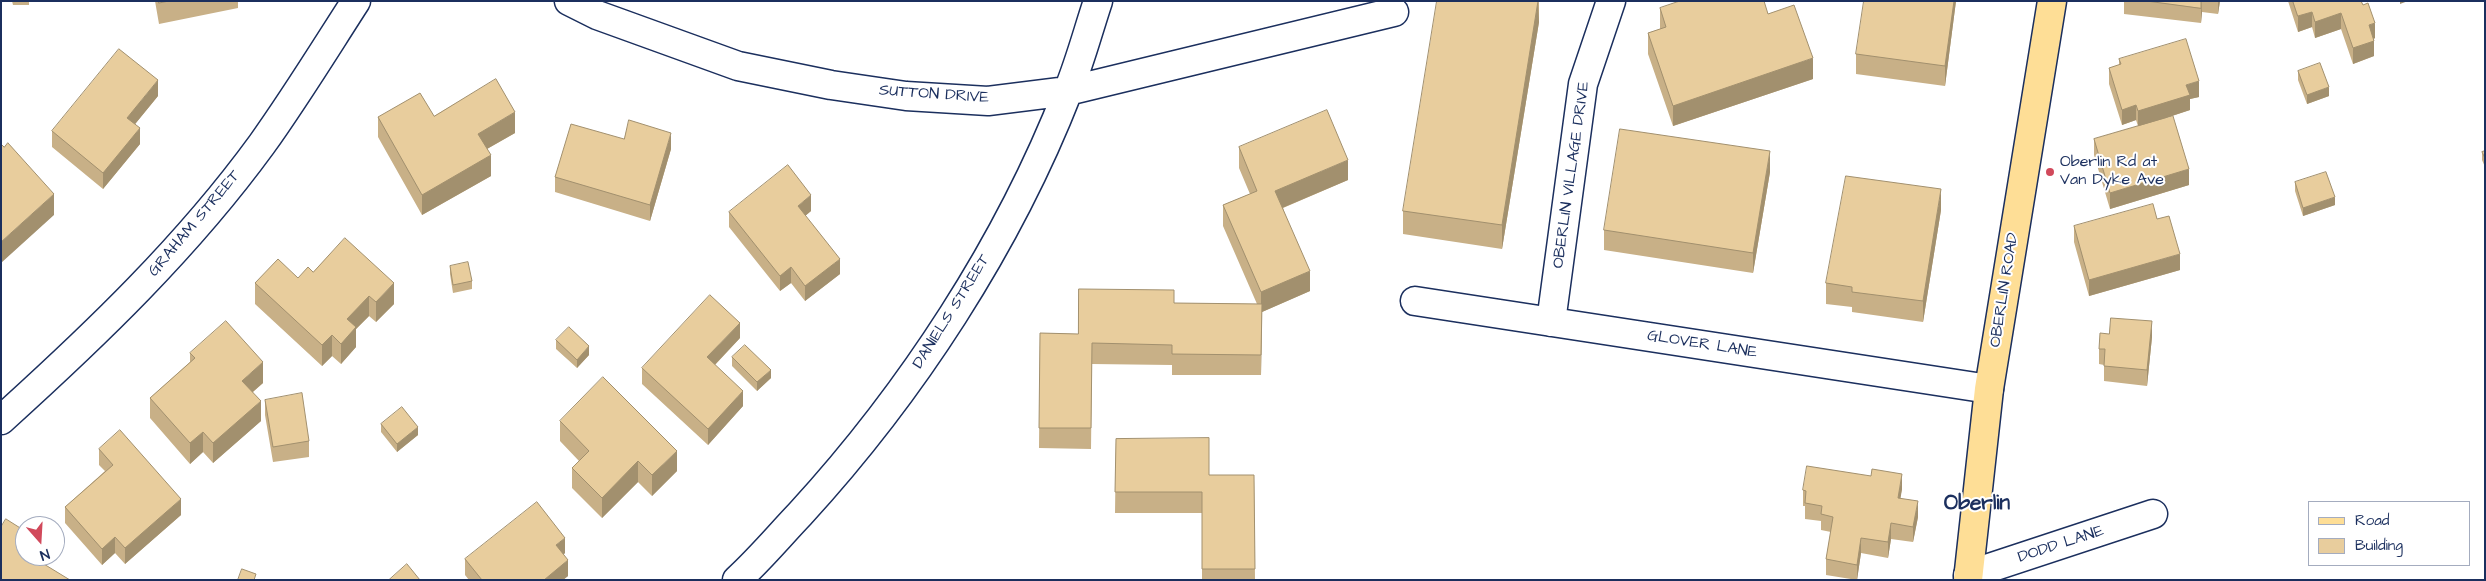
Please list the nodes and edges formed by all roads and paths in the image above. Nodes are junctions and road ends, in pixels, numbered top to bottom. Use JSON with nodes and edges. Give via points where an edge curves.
{"nodes":[{"id":1,"x":356,"y":1,"type":"edge"},
{"id":2,"x":569,"y":1,"type":"edge"},
{"id":3,"x":1098,"y":1,"type":"edge"},
{"id":4,"x":1611,"y":1,"type":"edge"},
{"id":5,"x":2052,"y":1,"type":"edge"},
{"id":6,"x":1394,"y":12,"type":"dead end"},
{"id":7,"x":1068,"y":91,"type":"junction"},
{"id":8,"x":1414,"y":301,"type":"dead end"},
{"id":9,"x":1551,"y":322,"type":"junction"},
{"id":10,"x":1989,"y":390,"type":"junction"},
{"id":11,"x":1,"y":420,"type":"edge"},
{"id":12,"x":2153,"y":514,"type":"dead end"},
{"id":13,"x":1968,"y":578,"type":"edge"},
{"id":14,"x":737,"y":580,"type":"edge"}],
"edges":[{"from":1,"to":11,"type":"street","name":"GRAHAM STREET","via":[[262,144],[206,214],[149,279],[80,349]]},
{"from":2,"to":7,"type":"street","name":"SUTTON DRIVE","via":[[597,16],[738,66],[831,85],[906,96],[988,101]]},
{"from":3,"to":7,"type":"street","name":"DANIELS STREET"},
{"from":4,"to":9,"type":"street","name":"OBERLIN VILLAGE DRIVE","via":[[1583,84]]},
{"from":5,"to":10,"type":"main road","name":"OBERLIN ROAD"},
{"from":6,"to":7,"type":"street","name":"SUTTON DRIVE"},
{"from":7,"to":14,"type":"street","name":"DANIELS STREET","via":[[1025,187],[976,278],[937,337],[835,476]]},
{"from":8,"to":9,"type":"street","name":"GLOVER LANE"},
{"from":9,"to":10,"type":"street","name":"GLOVER LANE"},
{"from":10,"to":13,"type":"main road","name":"OBERLIN ROAD"},
{"from":12,"to":13,"type":"street","name":"DODD LANE"}]}
